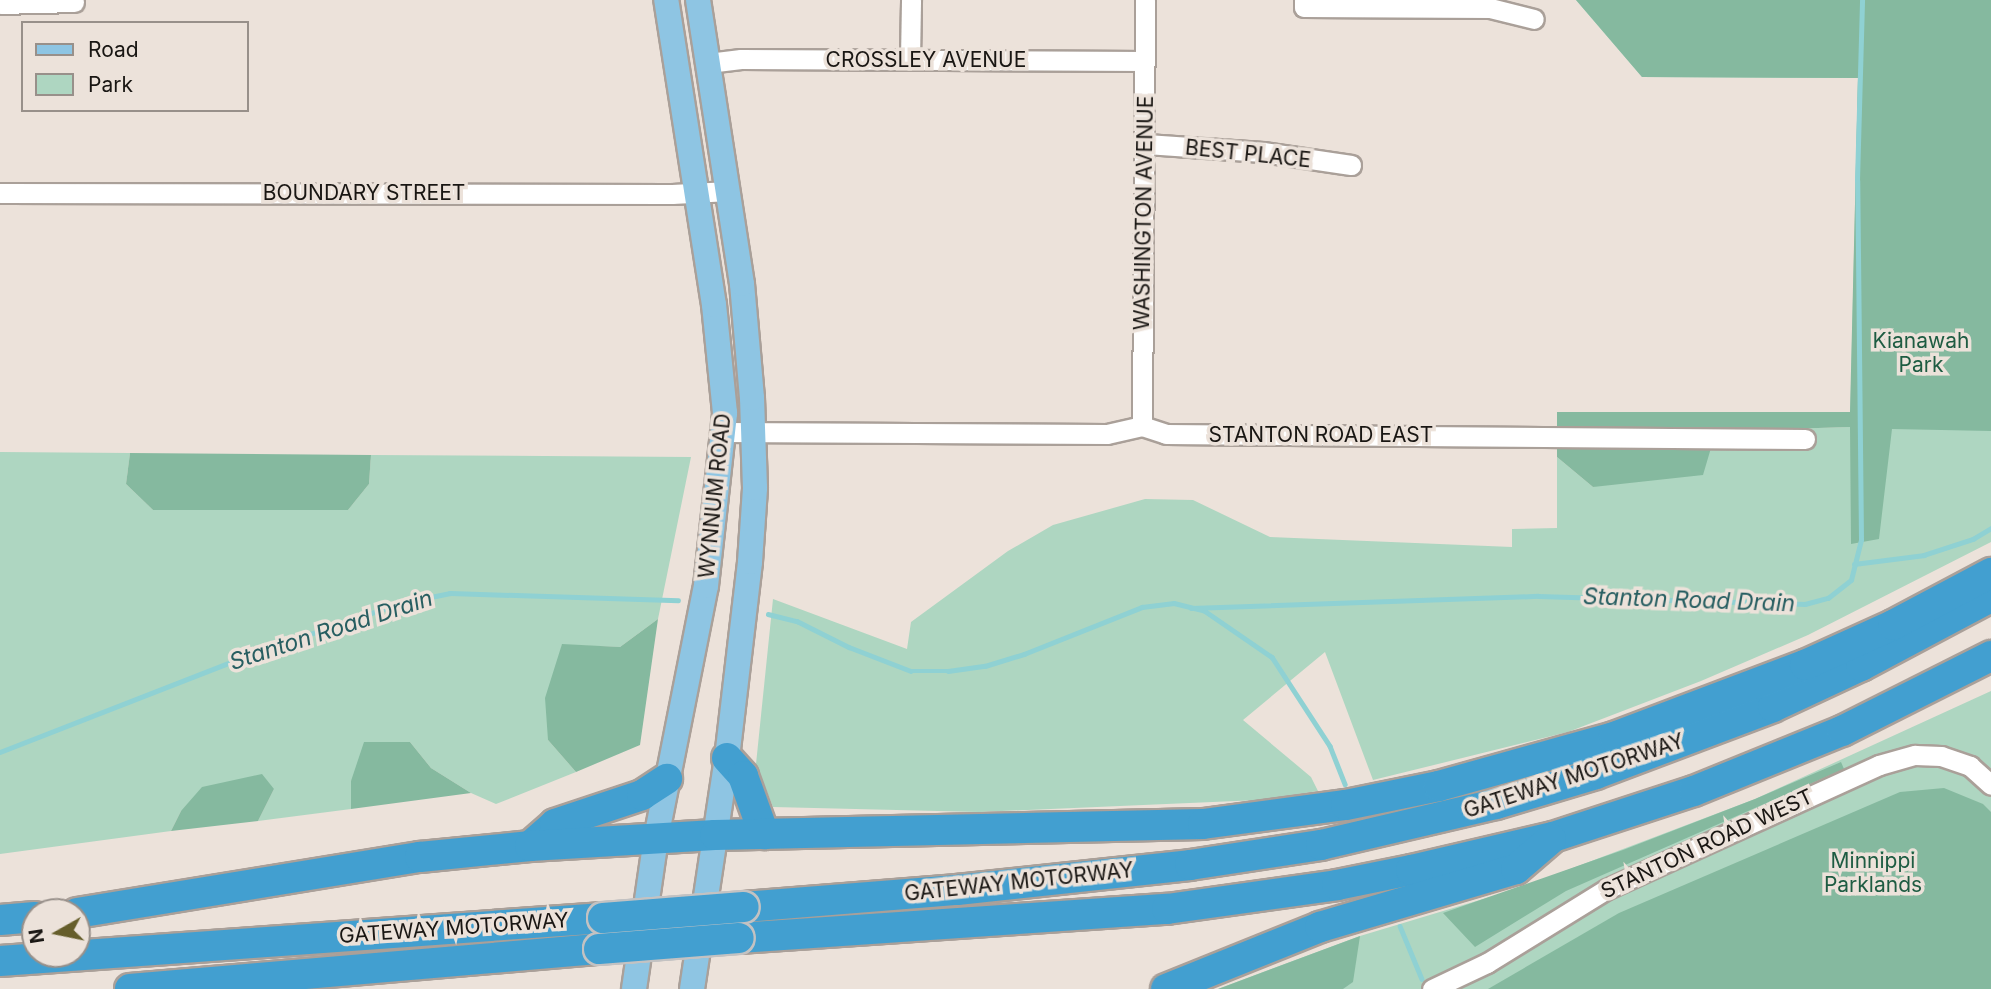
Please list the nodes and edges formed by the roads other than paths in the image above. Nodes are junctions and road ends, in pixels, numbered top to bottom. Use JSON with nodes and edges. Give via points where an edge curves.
{"nodes":[{"id":1,"x":666,"y":0,"type":"edge"},
{"id":2,"x":698,"y":0,"type":"edge"},
{"id":3,"x":911,"y":0,"type":"edge"},
{"id":4,"x":1145,"y":0,"type":"edge"},
{"id":5,"x":1304,"y":0,"type":"edge"},
{"id":6,"x":74,"y":1,"type":"edge"},
{"id":7,"x":0,"y":4,"type":"edge"},
{"id":8,"x":1534,"y":19,"type":"dead end"},
{"id":9,"x":75,"y":21,"type":"edge"},
{"id":10,"x":910,"y":59,"type":"junction"},
{"id":11,"x":1145,"y":61,"type":"junction"},
{"id":12,"x":708,"y":63,"type":"junction"},
{"id":13,"x":1146,"y":144,"type":"junction"},
{"id":14,"x":1351,"y":165,"type":"dead end"},
{"id":15,"x":729,"y":191,"type":"junction"},
{"id":16,"x":698,"y":192,"type":"junction"},
{"id":17,"x":0,"y":193,"type":"edge"},
{"id":18,"x":1142,"y":426,"type":"junction"},
{"id":19,"x":754,"y":431,"type":"junction"},
{"id":20,"x":724,"y":432,"type":"junction"},
{"id":21,"x":1805,"y":439,"type":"dead end"},
{"id":22,"x":1991,"y":573,"type":"edge"},
{"id":23,"x":1991,"y":597,"type":"edge"},
{"id":24,"x":1991,"y":656,"type":"edge"},
{"id":25,"x":727,"y":758,"type":"junction"},
{"id":26,"x":667,"y":779,"type":"junction"},
{"id":27,"x":1991,"y":785,"type":"edge"},
{"id":28,"x":764,"y":834,"type":"junction"},
{"id":29,"x":715,"y":835,"type":"junction"},
{"id":30,"x":1553,"y":837,"type":"junction"},
{"id":31,"x":656,"y":838,"type":"junction"},
{"id":32,"x":530,"y":846,"type":"junction"},
{"id":33,"x":91,"y":911,"type":"edge"},
{"id":34,"x":21,"y":918,"type":"edge"},
{"id":35,"x":0,"y":920,"type":"edge"},
{"id":36,"x":0,"y":961,"type":"edge"},
{"id":37,"x":130,"y":989,"type":"edge"},
{"id":38,"x":634,"y":989,"type":"edge"},
{"id":39,"x":692,"y":989,"type":"edge"},
{"id":40,"x":1166,"y":989,"type":"edge"},
{"id":41,"x":1432,"y":989,"type":"edge"}],
"edges":[{"from":1,"to":16,"type":"main road","name":"WYNNUM ROAD"},
{"from":2,"to":12,"type":"main road","name":"WYNNUM ROAD"},
{"from":3,"to":10,"type":"street"},
{"from":4,"to":11,"type":"street","name":"WASHINGTON AVENUE"},
{"from":5,"to":8,"type":"street","via":[[1304,7],[1490,8]]},
{"from":6,"to":7,"type":"street"},
{"from":6,"to":9,"type":"street"},
{"from":10,"to":11,"type":"street","name":"CROSSLEY AVENUE"},
{"from":10,"to":12,"type":"street","name":"CROSSLEY AVENUE","via":[[730,59]]},
{"from":11,"to":13,"type":"street","name":"WASHINGTON AVENUE"},
{"from":12,"to":15,"type":"main road","name":"WYNNUM ROAD"},
{"from":13,"to":14,"type":"street","name":"BEST PLACE","via":[[1245,150]]},
{"from":13,"to":18,"type":"street","name":"WASHINGTON AVENUE"},
{"from":15,"to":16,"type":"street","name":"BOUNDARY STREET"},
{"from":15,"to":19,"type":"main road","name":"WYNNUM ROAD","via":[[745,308]]},
{"from":16,"to":17,"type":"street","name":"BOUNDARY STREET"},
{"from":16,"to":20,"type":"main road","name":"WYNNUM ROAD","via":[[721,360]]},
{"from":18,"to":19,"type":"street","name":"STANTON ROAD EAST","via":[[1107,434]]},
{"from":18,"to":21,"type":"street","name":"STANTON ROAD EAST","via":[[1166,434]]},
{"from":19,"to":20,"type":"street","name":"STANTON ROAD EAST"},
{"from":19,"to":25,"type":"main road","name":"WYNNUM ROAD","via":[[752,541]]},
{"from":20,"to":26,"type":"main road","name":"WYNNUM ROAD","via":[[706,586]]},
{"from":22,"to":28,"type":"highway","via":[[1892,625],[1726,697],[1614,737],[1439,786],[1299,813],[1203,824]]},
{"from":23,"to":36,"type":"highway","name":"GATEWAY MOTORWAY","bridge":true,"via":[[1773,707],[1596,774],[1496,804],[1321,845],[957,890]]},
{"from":24,"to":30,"type":"highway","name":"GATEWAY MOTORWAY","via":[[1842,731],[1766,763]]},
{"from":25,"to":28,"type":"highway","via":[[743,776]]},
{"from":25,"to":29,"type":"main road","name":"WYNNUM ROAD"},
{"from":26,"to":31,"type":"main road","name":"WYNNUM ROAD"},
{"from":26,"to":32,"type":"highway","via":[[642,794],[555,824]]},
{"from":27,"to":41,"type":"street","name":"STANTON ROAD WEST","via":[[1970,766],[1941,756],[1915,755],[1879,765],[1607,889],[1488,962]]},
{"from":28,"to":29,"type":"highway"},
{"from":29,"to":31,"type":"highway"},
{"from":29,"to":39,"type":"main road","name":"WYNNUM ROAD"},
{"from":30,"to":37,"type":"highway","name":"GATEWAY MOTORWAY","bridge":true,"via":[[1337,885],[1180,908],[739,938]]},
{"from":30,"to":40,"type":"highway","via":[[1516,869],[1320,927]]},
{"from":31,"to":32,"type":"highway"},
{"from":31,"to":38,"type":"main road","name":"WYNNUM ROAD"},
{"from":32,"to":33,"type":"highway","via":[[420,857]]},
{"from":34,"to":35,"type":"highway"}]}
